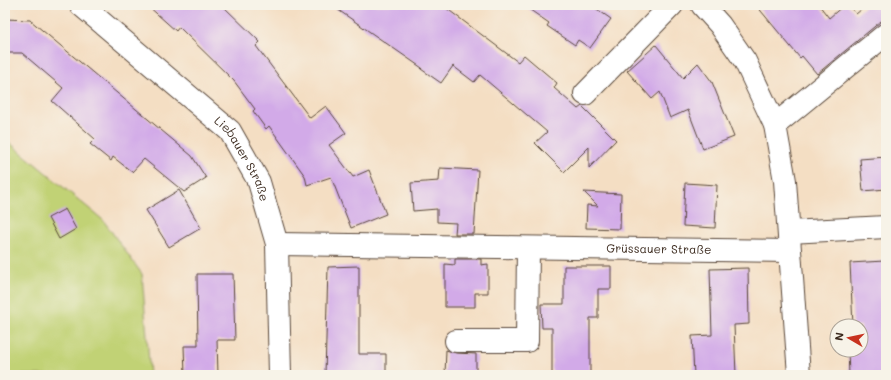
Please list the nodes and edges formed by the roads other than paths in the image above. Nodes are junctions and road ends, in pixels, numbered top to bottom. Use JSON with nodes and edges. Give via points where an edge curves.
{"nodes":[{"id":1,"x":81,"y":5,"type":"edge"},
{"id":2,"x":672,"y":5,"type":"edge"},
{"id":3,"x":702,"y":5,"type":"edge"},
{"id":4,"x":886,"y":34,"type":"edge"},
{"id":5,"x":585,"y":94,"type":"dead end"},
{"id":6,"x":775,"y":125,"type":"junction"},
{"id":7,"x":886,"y":227,"type":"edge"},
{"id":8,"x":789,"y":241,"type":"junction"},
{"id":9,"x":277,"y":244,"type":"junction"},
{"id":10,"x":528,"y":248,"type":"junction"},
{"id":11,"x":456,"y":341,"type":"dead end"},
{"id":12,"x":280,"y":375,"type":"edge"},
{"id":13,"x":799,"y":375,"type":"edge"}],
"edges":[{"from":1,"to":9,"type":"street","name":"Liebauer Straße","via":[[230,131],[259,182]]},
{"from":2,"to":5,"type":"street"},
{"from":3,"to":6,"type":"street","via":[[720,25],[745,61]]},
{"from":4,"to":6,"type":"street"},
{"from":6,"to":8,"type":"street","via":[[785,181]]},
{"from":7,"to":8,"type":"street","name":"Grüssauer Straße"},
{"from":8,"to":10,"type":"street","name":"Grüssauer Straße"},
{"from":8,"to":13,"type":"street"},
{"from":9,"to":10,"type":"street","name":"Grüssauer Straße"},
{"from":9,"to":12,"type":"street","name":"Liebauer Straße"},
{"from":10,"to":11,"type":"street","via":[[527,341]]}]}
